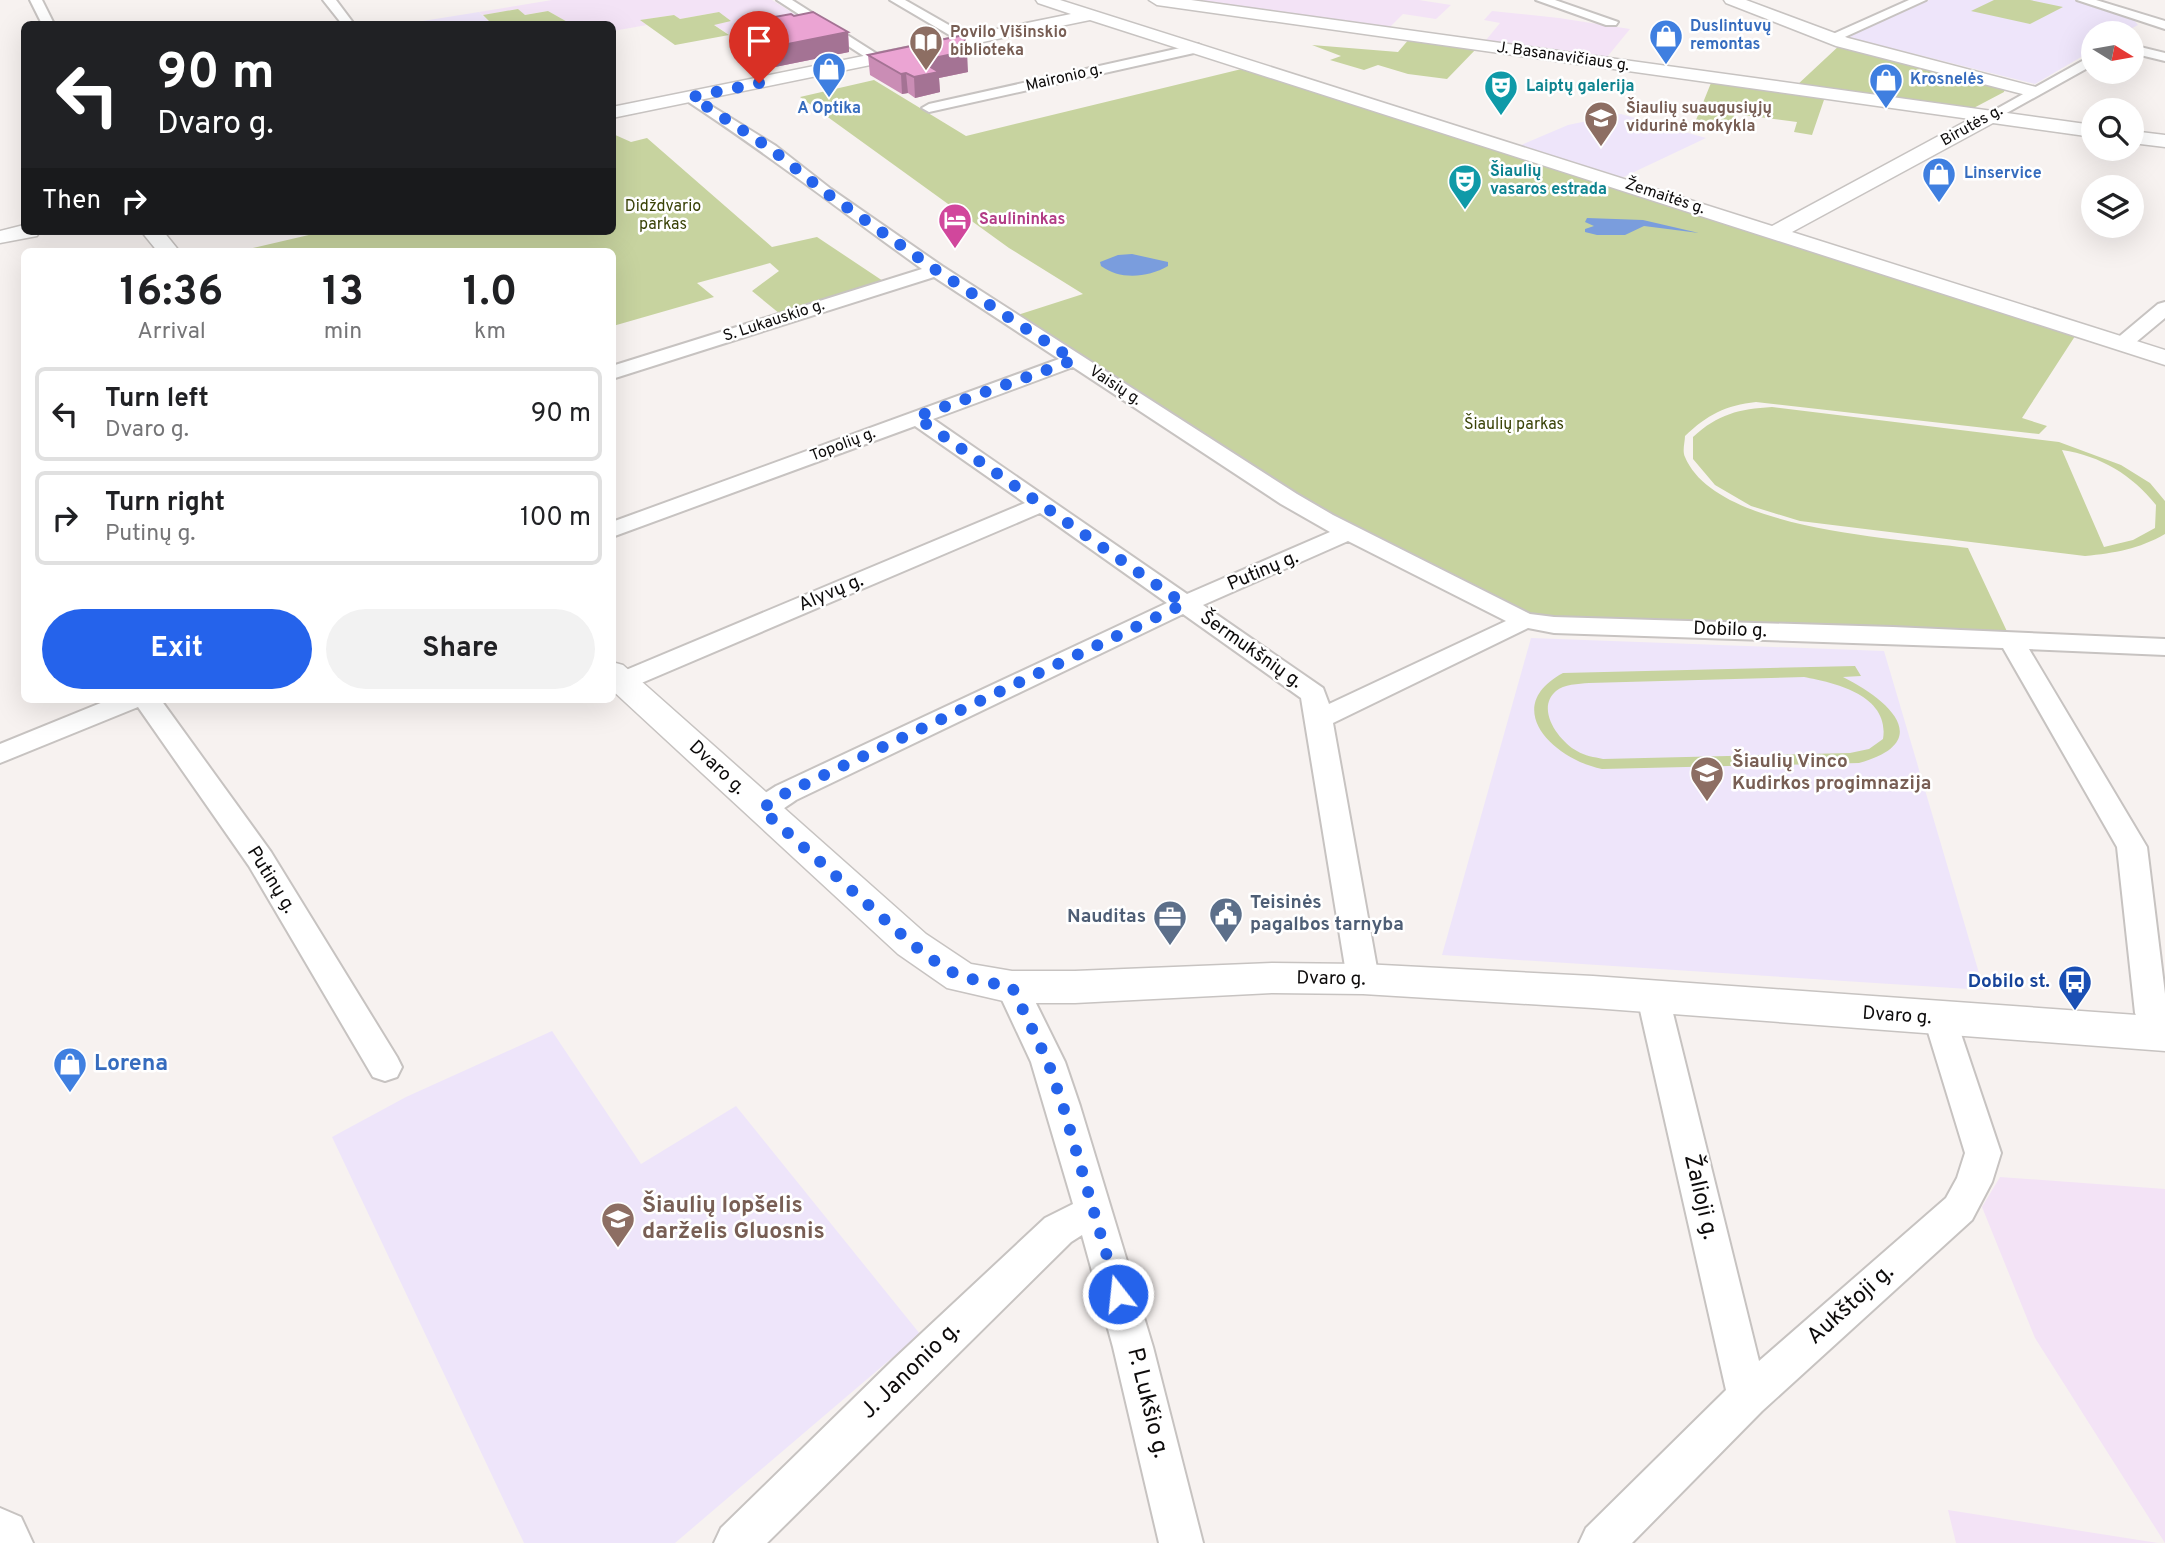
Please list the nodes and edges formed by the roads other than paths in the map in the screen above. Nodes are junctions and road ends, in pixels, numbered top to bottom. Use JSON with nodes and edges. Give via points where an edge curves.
{"nodes":[{"id":1,"x":36,"y":0,"type":"edge"},
{"id":2,"x":329,"y":0,"type":"edge"},
{"id":3,"x":783,"y":0,"type":"edge"},
{"id":4,"x":897,"y":0,"type":"edge"},
{"id":5,"x":1165,"y":0,"type":"edge"},
{"id":6,"x":1542,"y":0,"type":"edge"},
{"id":7,"x":1732,"y":0,"type":"edge"},
{"id":8,"x":1920,"y":0,"type":"edge"},
{"id":9,"x":2082,"y":0,"type":"edge"},
{"id":10,"x":1050,"y":2,"type":"edge"},
{"id":11,"x":1203,"y":4,"type":"edge"},
{"id":12,"x":1093,"y":15,"type":"junction"},
{"id":13,"x":46,"y":21,"type":"edge"},
{"id":14,"x":346,"y":21,"type":"edge"},
{"id":15,"x":1056,"y":22,"type":"junction"},
{"id":16,"x":1611,"y":22,"type":"dead end"},
{"id":17,"x":2162,"y":23,"type":"edge"},
{"id":18,"x":2144,"y":31,"type":"edge"},
{"id":19,"x":1831,"y":38,"type":"junction"},
{"id":20,"x":968,"y":40,"type":"junction"},
{"id":21,"x":1198,"y":48,"type":"junction"},
{"id":22,"x":2144,"y":52,"type":"edge"},
{"id":23,"x":2165,"y":57,"type":"edge"},
{"id":24,"x":878,"y":59,"type":"junction"},
{"id":25,"x":2081,"y":66,"type":"edge"},
{"id":26,"x":2027,"y":95,"type":"junction"},
{"id":27,"x":692,"y":97,"type":"junction"},
{"id":28,"x":929,"y":108,"type":"dead end"},
{"id":29,"x":616,"y":112,"type":"edge"},
{"id":30,"x":1989,"y":117,"type":"junction"},
{"id":31,"x":2059,"y":127,"type":"junction"},
{"id":32,"x":2081,"y":130,"type":"edge"},
{"id":33,"x":2144,"y":138,"type":"edge"},
{"id":34,"x":2165,"y":141,"type":"edge"},
{"id":35,"x":1776,"y":232,"type":"junction"},
{"id":36,"x":21,"y":233,"type":"edge"},
{"id":37,"x":0,"y":237,"type":"edge"},
{"id":38,"x":936,"y":270,"type":"junction"},
{"id":39,"x":2165,"y":308,"type":"edge"},
{"id":40,"x":2122,"y":344,"type":"junction"},
{"id":41,"x":2165,"y":358,"type":"edge"},
{"id":42,"x":1074,"y":360,"type":"junction"},
{"id":43,"x":616,"y":372,"type":"edge"},
{"id":44,"x":916,"y":417,"type":"junction"},
{"id":45,"x":1040,"y":505,"type":"junction"},
{"id":46,"x":616,"y":529,"type":"edge"},
{"id":47,"x":1349,"y":532,"type":"junction"},
{"id":48,"x":1184,"y":604,"type":"junction"},
{"id":49,"x":1523,"y":620,"type":"junction"},
{"id":50,"x":2011,"y":640,"type":"junction"},
{"id":51,"x":2165,"y":648,"type":"edge"},
{"id":52,"x":618,"y":677,"type":"edge"},
{"id":53,"x":125,"y":703,"type":"edge"},
{"id":54,"x":149,"y":703,"type":"edge"},
{"id":55,"x":1319,"y":719,"type":"junction"},
{"id":56,"x":0,"y":754,"type":"edge"},
{"id":57,"x":761,"y":809,"type":"junction"},
{"id":58,"x":1363,"y":979,"type":"junction"},
{"id":59,"x":1012,"y":987,"type":"junction"},
{"id":60,"x":1653,"y":997,"type":"junction"},
{"id":61,"x":1940,"y":1019,"type":"junction"},
{"id":62,"x":2163,"y":1034,"type":"edge"},
{"id":63,"x":385,"y":1067,"type":"dead end"},
{"id":64,"x":1096,"y":1216,"type":"junction"},
{"id":65,"x":1748,"y":1397,"type":"junction"},
{"id":66,"x":0,"y":1538,"type":"edge"},
{"id":67,"x":3,"y":1543,"type":"edge"},
{"id":68,"x":736,"y":1543,"type":"edge"},
{"id":69,"x":1181,"y":1543,"type":"edge"},
{"id":70,"x":1601,"y":1543,"type":"edge"}],
"edges":[{"from":1,"to":13,"type":"street"},
{"from":2,"to":14,"type":"street"},
{"from":3,"to":24,"type":"street"},
{"from":4,"to":20,"type":"street"},
{"from":5,"to":11,"type":"main road","name":"J. Basanavičiaus g."},
{"from":5,"to":12,"type":"main road","name":"J. Basanavičiaus g."},
{"from":6,"to":16,"type":"street"},
{"from":7,"to":19,"type":"main road"},
{"from":8,"to":19,"type":"street"},
{"from":9,"to":17,"type":"street"},
{"from":10,"to":12,"type":"main road","name":"Žemaitės g."},
{"from":10,"to":15,"type":"main road","via":[[1070,14]]},
{"from":11,"to":30,"type":"main road","name":"J. Basanavičiaus g."},
{"from":12,"to":15,"type":"main road","name":"J. Basanavičiaus g."},
{"from":12,"to":21,"type":"main road","name":"Žemaitės g."},
{"from":15,"to":20,"type":"main road","name":"J. Basanavičiaus g."},
{"from":17,"to":18,"type":"street"},
{"from":19,"to":26,"type":"main road"},
{"from":20,"to":24,"type":"main road","name":"J. Basanavičiaus g."},
{"from":21,"to":28,"type":"street","name":"Maironio g."},
{"from":21,"to":35,"type":"main road","name":"Žemaitės g."},
{"from":22,"to":23,"type":"street"},
{"from":24,"to":27,"type":"main road","name":"J. Basanavičiaus g."},
{"from":25,"to":26,"type":"street","name":"Birutės g."},
{"from":26,"to":30,"type":"street","name":"Birutės g."},
{"from":26,"to":31,"type":"main road","via":[[2024,112]]},
{"from":27,"to":29,"type":"main road","name":"J. Basanavičiaus g."},
{"from":27,"to":38,"type":"street","name":"Vaisių g."},
{"from":30,"to":31,"type":"main road","name":"J. Basanavičiaus g."},
{"from":30,"to":35,"type":"main road","name":"Birutės g."},
{"from":31,"to":32,"type":"main road","name":"J. Basanavičiaus g."},
{"from":33,"to":34,"type":"main road"},
{"from":35,"to":40,"type":"main road","name":"Žemaitės g."},
{"from":36,"to":37,"type":"main road"},
{"from":38,"to":42,"type":"street","name":"Vaisių g."},
{"from":38,"to":43,"type":"street","name":"S. Lukauskio g."},
{"from":39,"to":40,"type":"street"},
{"from":40,"to":41,"type":"main road","name":"Žemaitės g."},
{"from":42,"to":44,"type":"street","name":"Topolių g."},
{"from":42,"to":47,"type":"street","name":"Vaisių g.","via":[[1289,499]]},
{"from":44,"to":45,"type":"street","name":"Šermukšnių g."},
{"from":44,"to":46,"type":"street","name":"Topolių g."},
{"from":45,"to":48,"type":"street","name":"Šermukšnių g."},
{"from":45,"to":52,"type":"street","name":"Alyvų g."},
{"from":47,"to":48,"type":"street","name":"Putinų g."},
{"from":47,"to":49,"type":"street","name":"Vaisių g."},
{"from":48,"to":55,"type":"street","name":"Šermukšnių g.","via":[[1314,694]]},
{"from":48,"to":57,"type":"street","name":"Putinų g."},
{"from":49,"to":50,"type":"street","name":"Dobilo g.","via":[[1554,625]]},
{"from":49,"to":55,"type":"street"},
{"from":50,"to":51,"type":"street","name":"Dobilo g."},
{"from":50,"to":62,"type":"street","via":[[2132,847],[2151,1013]]},
{"from":52,"to":57,"type":"main road","name":"Dvaro g."},
{"from":53,"to":56,"type":"street"},
{"from":54,"to":63,"type":"street","name":"Putinų g.","via":[[260,859]]},
{"from":55,"to":58,"type":"street","name":"Šermukšnių g."},
{"from":57,"to":59,"type":"main road","name":"Dvaro g.","via":[[940,965],[961,977]]},
{"from":58,"to":59,"type":"main road","name":"Dvaro g."},
{"from":58,"to":60,"type":"main road","name":"Dvaro g."},
{"from":59,"to":64,"type":"street","name":"P. Lukšio g.","via":[[1048,1062]]},
{"from":60,"to":61,"type":"main road","name":"Dvaro g."},
{"from":60,"to":65,"type":"street","name":"Žalioji g."},
{"from":61,"to":62,"type":"main road","name":"Dvaro g."},
{"from":61,"to":65,"type":"street","name":"Aukštoji g.","via":[[1983,1153],[1975,1182],[1959,1209]]},
{"from":64,"to":68,"type":"street","name":"J. Janonio g.","via":[[1072,1221],[1058,1230]]},
{"from":64,"to":69,"type":"street","name":"P. Lukšio g."},
{"from":65,"to":70,"type":"street","name":"Aukštoji g."},
{"from":66,"to":67,"type":"highway"}]}
